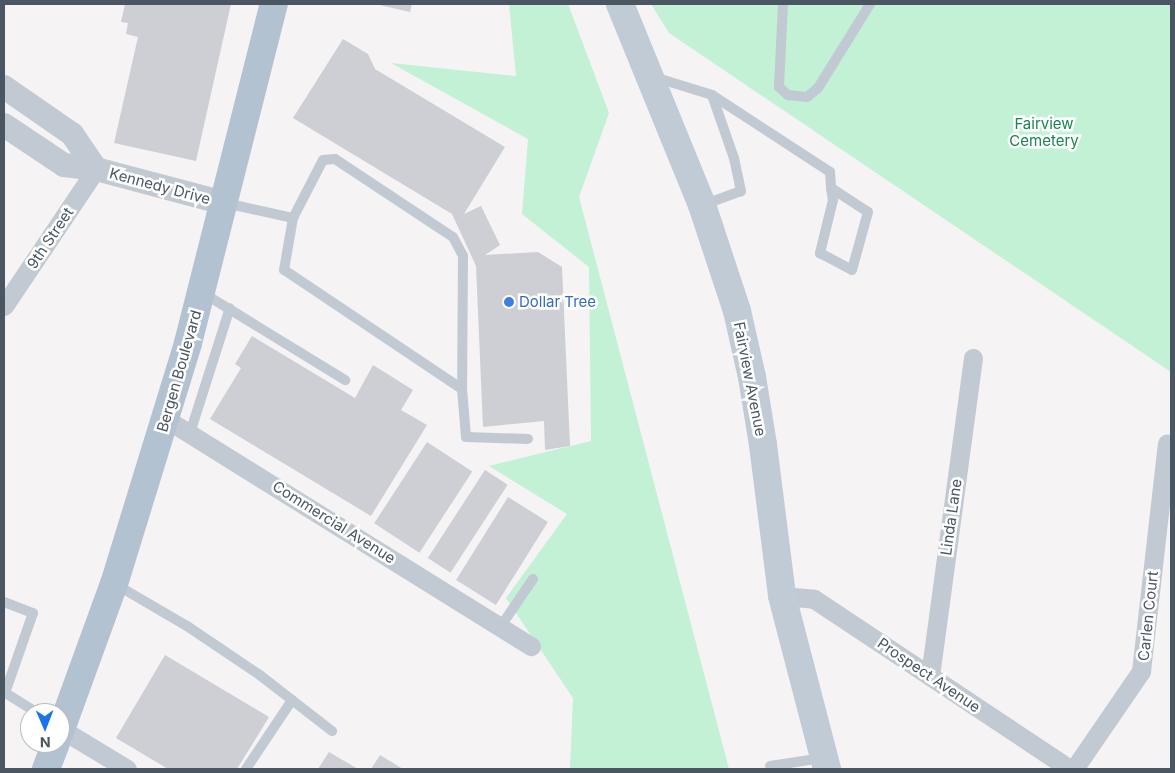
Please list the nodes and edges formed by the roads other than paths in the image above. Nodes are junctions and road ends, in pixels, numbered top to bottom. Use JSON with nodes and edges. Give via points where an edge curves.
{"nodes":[{"id":1,"x":274,"y":4,"type":"edge"},
{"id":2,"x":620,"y":4,"type":"edge"},
{"id":3,"x":783,"y":4,"type":"edge"},
{"id":4,"x":870,"y":4,"type":"edge"},
{"id":5,"x":648,"y":75,"type":"junction"},
{"id":6,"x":4,"y":86,"type":"edge"},
{"id":7,"x":712,"y":95,"type":"junction"},
{"id":8,"x":4,"y":125,"type":"edge"},
{"id":9,"x":96,"y":169,"type":"junction"},
{"id":10,"x":831,"y":188,"type":"junction"},
{"id":11,"x":224,"y":203,"type":"junction"},
{"id":12,"x":702,"y":206,"type":"junction"},
{"id":13,"x":293,"y":218,"type":"junction"},
{"id":14,"x":202,"y":292,"type":"junction"},
{"id":15,"x":4,"y":306,"type":"edge"},
{"id":16,"x":230,"y":308,"type":"junction"},
{"id":17,"x":973,"y":358,"type":"dead end"},
{"id":18,"x":345,"y":380,"type":"dead end"},
{"id":19,"x":462,"y":389,"type":"junction"},
{"id":20,"x":166,"y":419,"type":"junction"},
{"id":21,"x":190,"y":433,"type":"junction"},
{"id":22,"x":528,"y":439,"type":"dead end"},
{"id":23,"x":1167,"y":444,"type":"dead end"},
{"id":24,"x":533,"y":579,"type":"dead end"},
{"id":25,"x":114,"y":584,"type":"junction"},
{"id":26,"x":782,"y":596,"type":"junction"},
{"id":27,"x":4,"y":602,"type":"edge"},
{"id":28,"x":501,"y":626,"type":"junction"},
{"id":29,"x":531,"y":646,"type":"dead end"},
{"id":30,"x":930,"y":676,"type":"junction"},
{"id":31,"x":4,"y":692,"type":"edge"},
{"id":32,"x":292,"y":700,"type":"junction"},
{"id":33,"x":21,"y":703,"type":"edge"},
{"id":34,"x":70,"y":703,"type":"edge"},
{"id":35,"x":332,"y":731,"type":"dead end"},
{"id":36,"x":70,"y":739,"type":"edge"},
{"id":37,"x":52,"y":753,"type":"edge"},
{"id":38,"x":826,"y":764,"type":"edge"},
{"id":39,"x":770,"y":766,"type":"dead end"},
{"id":40,"x":46,"y":769,"type":"edge"},
{"id":41,"x":127,"y":769,"type":"edge"},
{"id":42,"x":246,"y":769,"type":"edge"},
{"id":43,"x":1072,"y":769,"type":"edge"}],
"edges":[{"from":1,"to":11,"type":"main road","name":"Bergen Boulevard"},
{"from":2,"to":5,"type":"main road","name":"Fairview Avenue"},
{"from":3,"to":4,"type":"lane","via":[[779,87],[788,96],[807,97],[818,88]]},
{"from":5,"to":7,"type":"lane"},
{"from":5,"to":12,"type":"main road","name":"Fairview Avenue"},
{"from":6,"to":9,"type":"street","name":"Kennedy Drive","via":[[72,134]]},
{"from":7,"to":10,"type":"lane","via":[[830,172]]},
{"from":7,"to":12,"type":"lane","via":[[734,158],[740,191]]},
{"from":8,"to":9,"type":"street","name":"Kennedy Drive","via":[[64,165]]},
{"from":9,"to":11,"type":"street","name":"Kennedy Drive"},
{"from":9,"to":15,"type":"street","name":"9th Street"},
{"from":10,"to":10,"type":"lane","via":[[833,200],[820,253],[852,270],[868,212]]},
{"from":11,"to":13,"type":"lane"},
{"from":11,"to":14,"type":"main road","name":"Bergen Boulevard"},
{"from":12,"to":26,"type":"main road","name":"Fairview Avenue","via":[[736,310],[752,377]]},
{"from":13,"to":19,"type":"lane","via":[[284,270]]},
{"from":13,"to":19,"type":"lane","via":[[323,160],[335,159],[453,237],[463,256]]},
{"from":14,"to":16,"type":"lane"},
{"from":14,"to":20,"type":"main road","name":"Bergen Boulevard"},
{"from":16,"to":18,"type":"lane"},
{"from":16,"to":21,"type":"lane"},
{"from":17,"to":30,"type":"street","name":"Linda Lane"},
{"from":19,"to":22,"type":"lane","via":[[466,437]]},
{"from":20,"to":21,"type":"street","name":"Commercial Avenue"},
{"from":20,"to":25,"type":"main road","name":"Bergen Boulevard"},
{"from":21,"to":28,"type":"street","name":"Commercial Avenue"},
{"from":23,"to":43,"type":"street","name":"Carlen Court","via":[[1141,671]]},
{"from":24,"to":28,"type":"lane"},
{"from":25,"to":32,"type":"lane","via":[[187,626]]},
{"from":25,"to":34,"type":"main road","name":"Bergen Boulevard"},
{"from":26,"to":30,"type":"street","name":"Prospect Avenue","via":[[814,600]]},
{"from":26,"to":38,"type":"main road","name":"Fairview Avenue"},
{"from":27,"to":31,"type":"lane","via":[[33,614]]},
{"from":28,"to":29,"type":"street","name":"Commercial Avenue"},
{"from":30,"to":43,"type":"street","name":"Prospect Avenue"},
{"from":31,"to":33,"type":"lane"},
{"from":32,"to":35,"type":"lane"},
{"from":32,"to":42,"type":"lane"},
{"from":36,"to":41,"type":"street"},
{"from":37,"to":40,"type":"main road","name":"Bergen Boulevard"},
{"from":38,"to":39,"type":"lane"}]}
